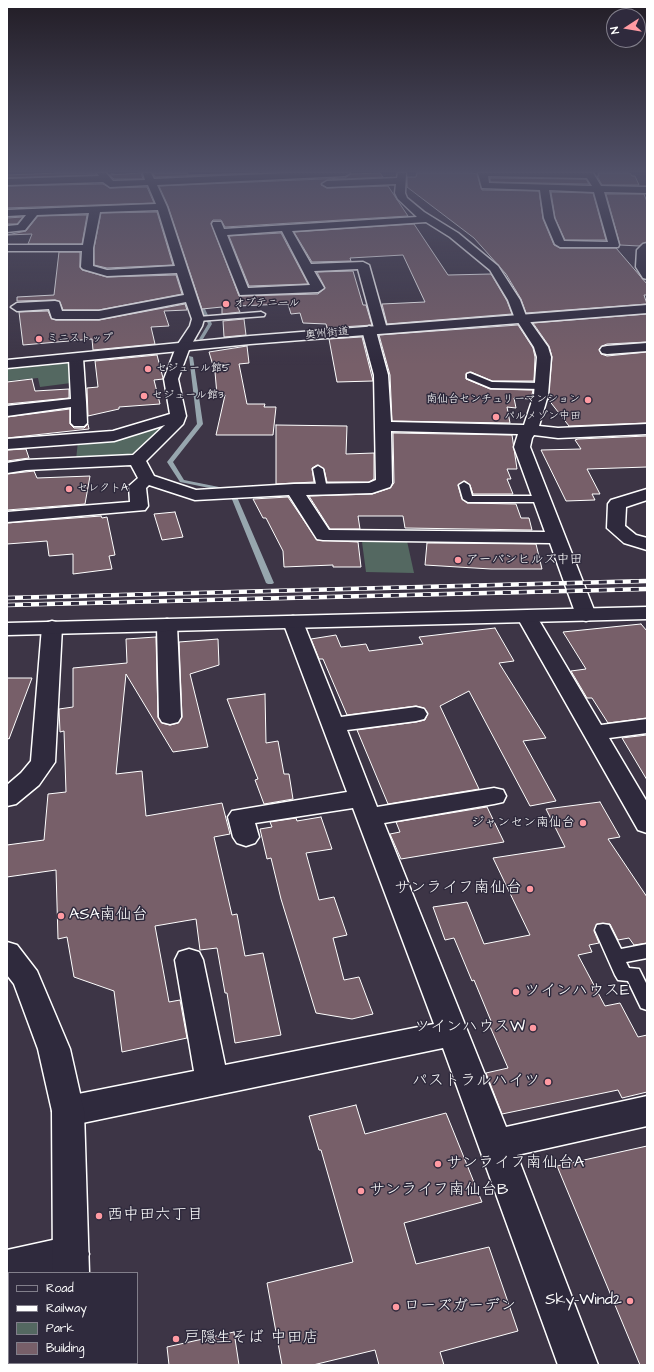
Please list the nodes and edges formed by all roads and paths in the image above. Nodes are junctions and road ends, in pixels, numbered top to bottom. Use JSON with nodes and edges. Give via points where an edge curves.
{"nodes":[{"id":1,"x":90,"y":237,"type":"edge"},
{"id":2,"x":171,"y":237,"type":"edge"},
{"id":3,"x":222,"y":237,"type":"edge"},
{"id":4,"x":290,"y":237,"type":"edge"},
{"id":5,"x":456,"y":237,"type":"edge"},
{"id":6,"x":557,"y":237,"type":"edge"},
{"id":7,"x":612,"y":237,"type":"edge"},
{"id":8,"x":647,"y":246,"type":"edge"},
{"id":9,"x":7,"y":248,"type":"edge"},
{"id":10,"x":88,"y":248,"type":"junction"},
{"id":11,"x":308,"y":268,"type":"junction"},
{"id":12,"x":181,"y":269,"type":"junction"},
{"id":13,"x":647,"y":276,"type":"edge"},
{"id":14,"x":191,"y":297,"type":"junction"},
{"id":15,"x":17,"y":307,"type":"dead end"},
{"id":16,"x":647,"y":308,"type":"edge"},
{"id":17,"x":261,"y":314,"type":"dead end"},
{"id":18,"x":522,"y":318,"type":"junction"},
{"id":19,"x":198,"y":319,"type":"junction"},
{"id":20,"x":375,"y":330,"type":"junction"},
{"id":21,"x":183,"y":347,"type":"junction"},
{"id":22,"x":647,"y":347,"type":"edge"},
{"id":23,"x":607,"y":350,"type":"dead end"},
{"id":24,"x":76,"y":358,"type":"junction"},
{"id":25,"x":7,"y":364,"type":"edge"},
{"id":26,"x":470,"y":376,"type":"dead end"},
{"id":27,"x":542,"y":386,"type":"junction"},
{"id":28,"x":78,"y":402,"type":"junction"},
{"id":29,"x":7,"y":411,"type":"edge"},
{"id":30,"x":178,"y":416,"type":"junction"},
{"id":31,"x":79,"y":423,"type":"dead end"},
{"id":32,"x":383,"y":426,"type":"junction"},
{"id":33,"x":647,"y":429,"type":"edge"},
{"id":34,"x":530,"y":430,"type":"junction"},
{"id":35,"x":7,"y":444,"type":"edge"},
{"id":36,"x":137,"y":460,"type":"junction"},
{"id":37,"x":7,"y":468,"type":"edge"},
{"id":38,"x":318,"y":469,"type":"dead end"},
{"id":39,"x":147,"y":478,"type":"junction"},
{"id":40,"x":464,"y":485,"type":"dead end"},
{"id":41,"x":294,"y":489,"type":"junction"},
{"id":42,"x":322,"y":489,"type":"junction"},
{"id":43,"x":647,"y":494,"type":"edge"},
{"id":44,"x":542,"y":499,"type":"junction"},
{"id":45,"x":7,"y":517,"type":"edge"},
{"id":46,"x":556,"y":538,"type":"junction"},
{"id":47,"x":647,"y":544,"type":"edge"},
{"id":48,"x":647,"y":613,"type":"edge"},
{"id":49,"x":586,"y":615,"type":"junction"},
{"id":50,"x":527,"y":617,"type":"junction"},
{"id":51,"x":293,"y":622,"type":"junction"},
{"id":52,"x":167,"y":625,"type":"junction"},
{"id":53,"x":52,"y":627,"type":"junction"},
{"id":54,"x":7,"y":630,"type":"edge"},
{"id":55,"x":416,"y":714,"type":"dead end"},
{"id":56,"x":170,"y":717,"type":"dead end"},
{"id":57,"x":333,"y":725,"type":"junction"},
{"id":58,"x":647,"y":726,"type":"edge"},
{"id":59,"x":594,"y":733,"type":"junction"},
{"id":60,"x":494,"y":796,"type":"dead end"},
{"id":61,"x":7,"y":798,"type":"edge"},
{"id":62,"x":365,"y":808,"type":"junction"},
{"id":63,"x":644,"y":815,"type":"edge"},
{"id":64,"x":246,"y":837,"type":"dead end"},
{"id":65,"x":603,"y":930,"type":"dead end"},
{"id":66,"x":647,"y":951,"type":"edge"},
{"id":67,"x":7,"y":953,"type":"edge"},
{"id":68,"x":616,"y":957,"type":"junction"},
{"id":69,"x":189,"y":960,"type":"dead end"},
{"id":70,"x":647,"y":1003,"type":"edge"},
{"id":71,"x":452,"y":1033,"type":"junction"},
{"id":72,"x":212,"y":1082,"type":"junction"},
{"id":73,"x":68,"y":1111,"type":"junction"},
{"id":74,"x":647,"y":1111,"type":"edge"},
{"id":75,"x":496,"y":1144,"type":"junction"},
{"id":76,"x":71,"y":1263,"type":"edge"},
{"id":77,"x":7,"y":1268,"type":"edge"},
{"id":78,"x":578,"y":1365,"type":"edge"}],
"edges":[{"from":1,"to":10,"type":"street"},
{"from":2,"to":12,"type":"street"},
{"from":3,"to":11,"type":"street","via":[[244,292],[318,288]]},
{"from":4,"to":11,"type":"street"},
{"from":5,"to":18,"type":"street","via":[[494,268]]},
{"from":6,"to":7,"type":"street","via":[[560,244],[614,245]]},
{"from":8,"to":13,"type":"street","via":[[642,250],[642,267]]},
{"from":9,"to":10,"type":"street"},
{"from":10,"to":12,"type":"street","via":[[87,267],[93,271],[107,273]]},
{"from":11,"to":20,"type":"street","via":[[363,265]]},
{"from":12,"to":14,"type":"street"},
{"from":14,"to":15,"type":"street","via":[[99,315],[56,315],[55,305]]},
{"from":14,"to":19,"type":"street"},
{"from":16,"to":18,"type":"street","name":"奥州街道"},
{"from":17,"to":19,"type":"lane"},
{"from":18,"to":20,"type":"street","name":"奥州街道"},
{"from":18,"to":27,"type":"street","via":[[541,347],[544,357]]},
{"from":19,"to":21,"type":"street"},
{"from":20,"to":21,"type":"street","name":"奥州街道"},
{"from":20,"to":32,"type":"street","via":[[381,375]]},
{"from":21,"to":24,"type":"street","name":"奥州街道"},
{"from":21,"to":30,"type":"street","via":[[171,379]]},
{"from":22,"to":23,"type":"street"},
{"from":24,"to":25,"type":"street","name":"奥州街道"},
{"from":24,"to":28,"type":"street"},
{"from":26,"to":27,"type":"lane","via":[[491,385]]},
{"from":27,"to":34,"type":"street"},
{"from":28,"to":29,"type":"street"},
{"from":28,"to":31,"type":"street"},
{"from":30,"to":35,"type":"street","via":[[114,436]]},
{"from":30,"to":36,"type":"street","via":[[175,424]]},
{"from":32,"to":34,"type":"street"},
{"from":32,"to":42,"type":"street","via":[[384,483],[372,488]]},
{"from":33,"to":34,"type":"street","via":[[558,433]]},
{"from":34,"to":44,"type":"street","via":[[524,438],[522,448]]},
{"from":36,"to":37,"type":"street"},
{"from":36,"to":39,"type":"street"},
{"from":38,"to":42,"type":"lane"},
{"from":39,"to":41,"type":"street","via":[[195,495]]},
{"from":39,"to":45,"type":"street","via":[[137,486],[139,506]]},
{"from":40,"to":44,"type":"lane","via":[[468,499]]},
{"from":41,"to":42,"type":"street"},
{"from":41,"to":46,"type":"street","via":[[323,535]]},
{"from":43,"to":47,"type":"street","via":[[617,504],[616,528],[630,539]]},
{"from":44,"to":46,"type":"street"},
{"from":46,"to":49,"type":"street"},
{"from":48,"to":49,"type":"street"},
{"from":49,"to":50,"type":"street"},
{"from":50,"to":51,"type":"street"},
{"from":50,"to":59,"type":"street"},
{"from":51,"to":52,"type":"street"},
{"from":51,"to":57,"type":"street"},
{"from":52,"to":53,"type":"street"},
{"from":52,"to":56,"type":"street"},
{"from":53,"to":54,"type":"street"},
{"from":53,"to":61,"type":"street","via":[[43,762],[30,779]]},
{"from":55,"to":57,"type":"street"},
{"from":57,"to":62,"type":"street"},
{"from":58,"to":59,"type":"street"},
{"from":59,"to":63,"type":"street"},
{"from":60,"to":62,"type":"street"},
{"from":62,"to":64,"type":"street","via":[[241,817]]},
{"from":62,"to":71,"type":"street"},
{"from":65,"to":68,"type":"lane"},
{"from":66,"to":68,"type":"lane"},
{"from":67,"to":73,"type":"street","via":[[27,978],[54,1049]]},
{"from":68,"to":70,"type":"lane","via":[[624,975],[633,974]]},
{"from":69,"to":72,"type":"street"},
{"from":71,"to":72,"type":"street"},
{"from":71,"to":75,"type":"street"},
{"from":72,"to":73,"type":"street"},
{"from":73,"to":76,"type":"street"},
{"from":74,"to":75,"type":"street"},
{"from":75,"to":78,"type":"street"},
{"from":76,"to":77,"type":"street"}]}
